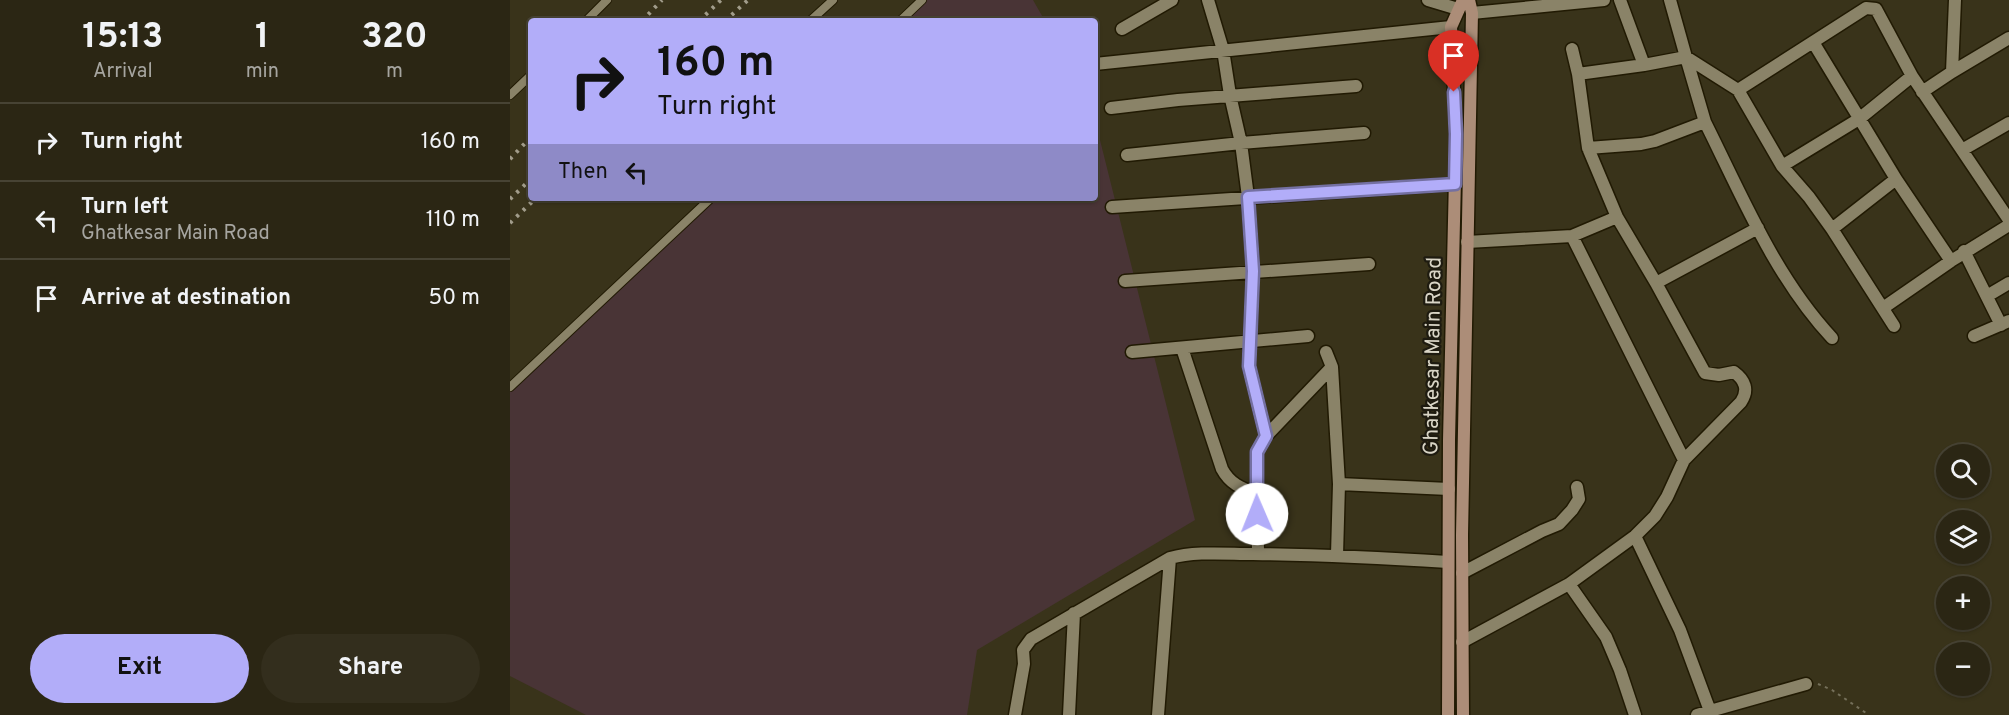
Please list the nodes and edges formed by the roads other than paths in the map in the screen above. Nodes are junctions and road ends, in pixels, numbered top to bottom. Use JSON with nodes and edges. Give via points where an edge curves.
{"nodes":[{"id":1,"x":607,"y":0,"type":"edge"},
{"id":2,"x":833,"y":0,"type":"edge"},
{"id":3,"x":922,"y":0,"type":"edge"},
{"id":4,"x":1172,"y":0,"type":"edge"},
{"id":5,"x":1208,"y":0,"type":"edge"},
{"id":6,"x":1428,"y":0,"type":"edge"},
{"id":7,"x":1469,"y":0,"type":"edge"},
{"id":8,"x":1604,"y":0,"type":"edge"},
{"id":9,"x":1620,"y":0,"type":"edge"},
{"id":10,"x":1670,"y":0,"type":"edge"},
{"id":11,"x":1955,"y":0,"type":"edge"},
{"id":12,"x":1460,"y":4,"type":"edge"},
{"id":13,"x":1472,"y":13,"type":"junction"},
{"id":14,"x":589,"y":18,"type":"edge"},
{"id":15,"x":813,"y":18,"type":"edge"},
{"id":16,"x":903,"y":18,"type":"edge"},
{"id":17,"x":1451,"y":27,"type":"junction"},
{"id":18,"x":1122,"y":29,"type":"dead end"},
{"id":19,"x":2009,"y":38,"type":"edge"},
{"id":20,"x":1813,"y":42,"type":"junction"},
{"id":21,"x":1572,"y":49,"type":"dead end"},
{"id":22,"x":1223,"y":51,"type":"junction"},
{"id":23,"x":1686,"y":57,"type":"junction"},
{"id":24,"x":1098,"y":64,"type":"edge"},
{"id":25,"x":1644,"y":65,"type":"junction"},
{"id":26,"x":1952,"y":72,"type":"junction"},
{"id":27,"x":1578,"y":74,"type":"junction"},
{"id":28,"x":1912,"y":76,"type":"junction"},
{"id":29,"x":528,"y":78,"type":"edge"},
{"id":30,"x":1356,"y":86,"type":"dead end"},
{"id":31,"x":1738,"y":90,"type":"junction"},
{"id":32,"x":1922,"y":92,"type":"junction"},
{"id":33,"x":510,"y":95,"type":"edge"},
{"id":34,"x":1230,"y":95,"type":"junction"},
{"id":35,"x":1111,"y":108,"type":"dead end"},
{"id":36,"x":1859,"y":120,"type":"junction"},
{"id":37,"x":1705,"y":122,"type":"junction"},
{"id":38,"x":2009,"y":123,"type":"edge"},
{"id":39,"x":1364,"y":134,"type":"dead end"},
{"id":40,"x":1241,"y":143,"type":"junction"},
{"id":41,"x":1588,"y":148,"type":"junction"},
{"id":42,"x":1962,"y":150,"type":"junction"},
{"id":43,"x":1127,"y":155,"type":"dead end"},
{"id":44,"x":1782,"y":166,"type":"junction"},
{"id":45,"x":1896,"y":179,"type":"junction"},
{"id":46,"x":1455,"y":184,"type":"junction"},
{"id":47,"x":1248,"y":197,"type":"junction"},
{"id":48,"x":708,"y":201,"type":"edge"},
{"id":49,"x":1112,"y":207,"type":"dead end"},
{"id":50,"x":1617,"y":217,"type":"junction"},
{"id":51,"x":2009,"y":223,"type":"edge"},
{"id":52,"x":1758,"y":228,"type":"junction"},
{"id":53,"x":1832,"y":229,"type":"junction"},
{"id":54,"x":1572,"y":236,"type":"junction"},
{"id":55,"x":1461,"y":242,"type":"junction"},
{"id":56,"x":1964,"y":251,"type":"junction"},
{"id":57,"x":1951,"y":261,"type":"junction"},
{"id":58,"x":1369,"y":264,"type":"dead end"},
{"id":59,"x":1253,"y":271,"type":"junction"},
{"id":60,"x":1125,"y":281,"type":"dead end"},
{"id":61,"x":1656,"y":283,"type":"junction"},
{"id":62,"x":2009,"y":283,"type":"edge"},
{"id":63,"x":1988,"y":296,"type":"junction"},
{"id":64,"x":1883,"y":308,"type":"junction"},
{"id":65,"x":2005,"y":323,"type":"edge"},
{"id":66,"x":1894,"y":326,"type":"dead end"},
{"id":67,"x":1308,"y":336,"type":"dead end"},
{"id":68,"x":1974,"y":336,"type":"dead end"},
{"id":69,"x":1832,"y":338,"type":"dead end"},
{"id":70,"x":1248,"y":343,"type":"junction"},
{"id":71,"x":1182,"y":348,"type":"junction"},
{"id":72,"x":1132,"y":352,"type":"dead end"},
{"id":73,"x":1326,"y":352,"type":"dead end"},
{"id":74,"x":1332,"y":367,"type":"junction"},
{"id":75,"x":510,"y":387,"type":"edge"},
{"id":76,"x":1266,"y":436,"type":"junction"},
{"id":77,"x":1684,"y":460,"type":"junction"},
{"id":78,"x":1339,"y":484,"type":"junction"},
{"id":79,"x":1577,"y":487,"type":"dead end"},
{"id":80,"x":1449,"y":489,"type":"junction"},
{"id":81,"x":1257,"y":494,"type":"junction"},
{"id":82,"x":1635,"y":536,"type":"junction"},
{"id":83,"x":1258,"y":554,"type":"junction"},
{"id":84,"x":1337,"y":555,"type":"junction"},
{"id":85,"x":1170,"y":558,"type":"junction"},
{"id":86,"x":1448,"y":562,"type":"junction"},
{"id":87,"x":1462,"y":573,"type":"junction"},
{"id":88,"x":1569,"y":584,"type":"junction"},
{"id":89,"x":1074,"y":613,"type":"junction"},
{"id":90,"x":1462,"y":642,"type":"junction"},
{"id":91,"x":1806,"y":684,"type":"road end"},
{"id":92,"x":1711,"y":713,"type":"edge"},
{"id":93,"x":1015,"y":715,"type":"edge"},
{"id":94,"x":1069,"y":715,"type":"edge"},
{"id":95,"x":1158,"y":715,"type":"edge"},
{"id":96,"x":1448,"y":715,"type":"edge"},
{"id":97,"x":1463,"y":715,"type":"edge"},
{"id":98,"x":1635,"y":715,"type":"edge"},
{"id":99,"x":1697,"y":715,"type":"edge"}],
"edges":[{"from":1,"to":14,"type":"lane"},
{"from":2,"to":15,"type":"lane"},
{"from":3,"to":16,"type":"lane"},
{"from":4,"to":18,"type":"street"},
{"from":5,"to":22,"type":"street"},
{"from":6,"to":12,"type":"street"},
{"from":7,"to":13,"type":"main road","name":"Ghatkesar Main Road"},
{"from":8,"to":13,"type":"street"},
{"from":9,"to":25,"type":"street"},
{"from":10,"to":23,"type":"street"},
{"from":11,"to":26,"type":"street"},
{"from":12,"to":17,"type":"main road","name":"Ghatkesar Main Road"},
{"from":13,"to":55,"type":"main road","name":"Ghatkesar Main Road"},
{"from":17,"to":22,"type":"street"},
{"from":17,"to":46,"type":"main road","name":"Ghatkesar Main Road"},
{"from":19,"to":26,"type":"street"},
{"from":20,"to":28,"type":"street","via":[[1866,8],[1876,9]]},
{"from":20,"to":31,"type":"street"},
{"from":20,"to":36,"type":"street"},
{"from":21,"to":27,"type":"street"},
{"from":22,"to":24,"type":"street"},
{"from":22,"to":34,"type":"street"},
{"from":23,"to":25,"type":"street"},
{"from":23,"to":31,"type":"street"},
{"from":23,"to":37,"type":"street"},
{"from":25,"to":27,"type":"street"},
{"from":26,"to":32,"type":"street"},
{"from":27,"to":41,"type":"street"},
{"from":28,"to":32,"type":"street"},
{"from":28,"to":36,"type":"street"},
{"from":29,"to":33,"type":"lane"},
{"from":30,"to":34,"type":"street"},
{"from":31,"to":44,"type":"street"},
{"from":32,"to":42,"type":"street"},
{"from":34,"to":35,"type":"street"},
{"from":34,"to":40,"type":"street"},
{"from":36,"to":44,"type":"street"},
{"from":36,"to":45,"type":"street"},
{"from":37,"to":41,"type":"street","via":[[1655,141]]},
{"from":37,"to":52,"type":"street"},
{"from":38,"to":42,"type":"street"},
{"from":39,"to":40,"type":"street"},
{"from":40,"to":43,"type":"street"},
{"from":40,"to":47,"type":"street"},
{"from":41,"to":50,"type":"street"},
{"from":42,"to":51,"type":"street"},
{"from":44,"to":53,"type":"street"},
{"from":45,"to":53,"type":"street"},
{"from":45,"to":57,"type":"street"},
{"from":46,"to":47,"type":"street"},
{"from":46,"to":55,"type":"main road","name":"Ghatkesar Main Road"},
{"from":47,"to":49,"type":"street"},
{"from":47,"to":59,"type":"street"},
{"from":48,"to":75,"type":"lane"},
{"from":50,"to":54,"type":"street"},
{"from":50,"to":61,"type":"street"},
{"from":51,"to":56,"type":"street"},
{"from":52,"to":61,"type":"street"},
{"from":52,"to":69,"type":"street","via":[[1797,296]]},
{"from":53,"to":64,"type":"street"},
{"from":54,"to":55,"type":"street"},
{"from":54,"to":77,"type":"street"},
{"from":55,"to":80,"type":"main road","name":"Ghatkesar Main Road"},
{"from":55,"to":87,"type":"main road","name":"Ghatkesar Main Road"},
{"from":56,"to":57,"type":"street"},
{"from":56,"to":63,"type":"street"},
{"from":57,"to":64,"type":"street"},
{"from":58,"to":59,"type":"street"},
{"from":59,"to":60,"type":"street"},
{"from":59,"to":70,"type":"street"},
{"from":61,"to":77,"type":"street","via":[[1705,373],[1734,372],[1746,389],[1741,402]]},
{"from":62,"to":63,"type":"street"},
{"from":63,"to":65,"type":"street"},
{"from":64,"to":66,"type":"street"},
{"from":65,"to":68,"type":"street"},
{"from":67,"to":70,"type":"street"},
{"from":70,"to":71,"type":"street"},
{"from":70,"to":76,"type":"street","via":[[1249,366]]},
{"from":71,"to":72,"type":"street"},
{"from":71,"to":81,"type":"street","via":[[1221,469],[1230,481]]},
{"from":73,"to":74,"type":"street"},
{"from":74,"to":76,"type":"street"},
{"from":74,"to":78,"type":"street"},
{"from":76,"to":81,"type":"street","via":[[1257,452]]},
{"from":77,"to":82,"type":"street","via":[[1655,516]]},
{"from":78,"to":80,"type":"street"},
{"from":78,"to":84,"type":"street"},
{"from":79,"to":87,"type":"street","via":[[1579,499],[1559,524]]},
{"from":80,"to":86,"type":"main road","name":"Ghatkesar Main Road"},
{"from":81,"to":83,"type":"street"},
{"from":82,"to":88,"type":"street"},
{"from":82,"to":92,"type":"street","via":[[1680,630]]},
{"from":83,"to":84,"type":"street"},
{"from":83,"to":85,"type":"street"},
{"from":84,"to":86,"type":"street"},
{"from":85,"to":89,"type":"street"},
{"from":85,"to":95,"type":"street"},
{"from":86,"to":96,"type":"main road","name":"Ghatkesar Main Road"},
{"from":87,"to":90,"type":"main road","name":"Ghatkesar Main Road"},
{"from":88,"to":90,"type":"street"},
{"from":88,"to":98,"type":"street","via":[[1606,637]]},
{"from":89,"to":93,"type":"street","via":[[1031,639],[1023,650]]},
{"from":89,"to":94,"type":"street"},
{"from":90,"to":97,"type":"main road","name":"Ghatkesar Main Road"},
{"from":91,"to":92,"type":"street"},
{"from":92,"to":99,"type":"street"}]}
